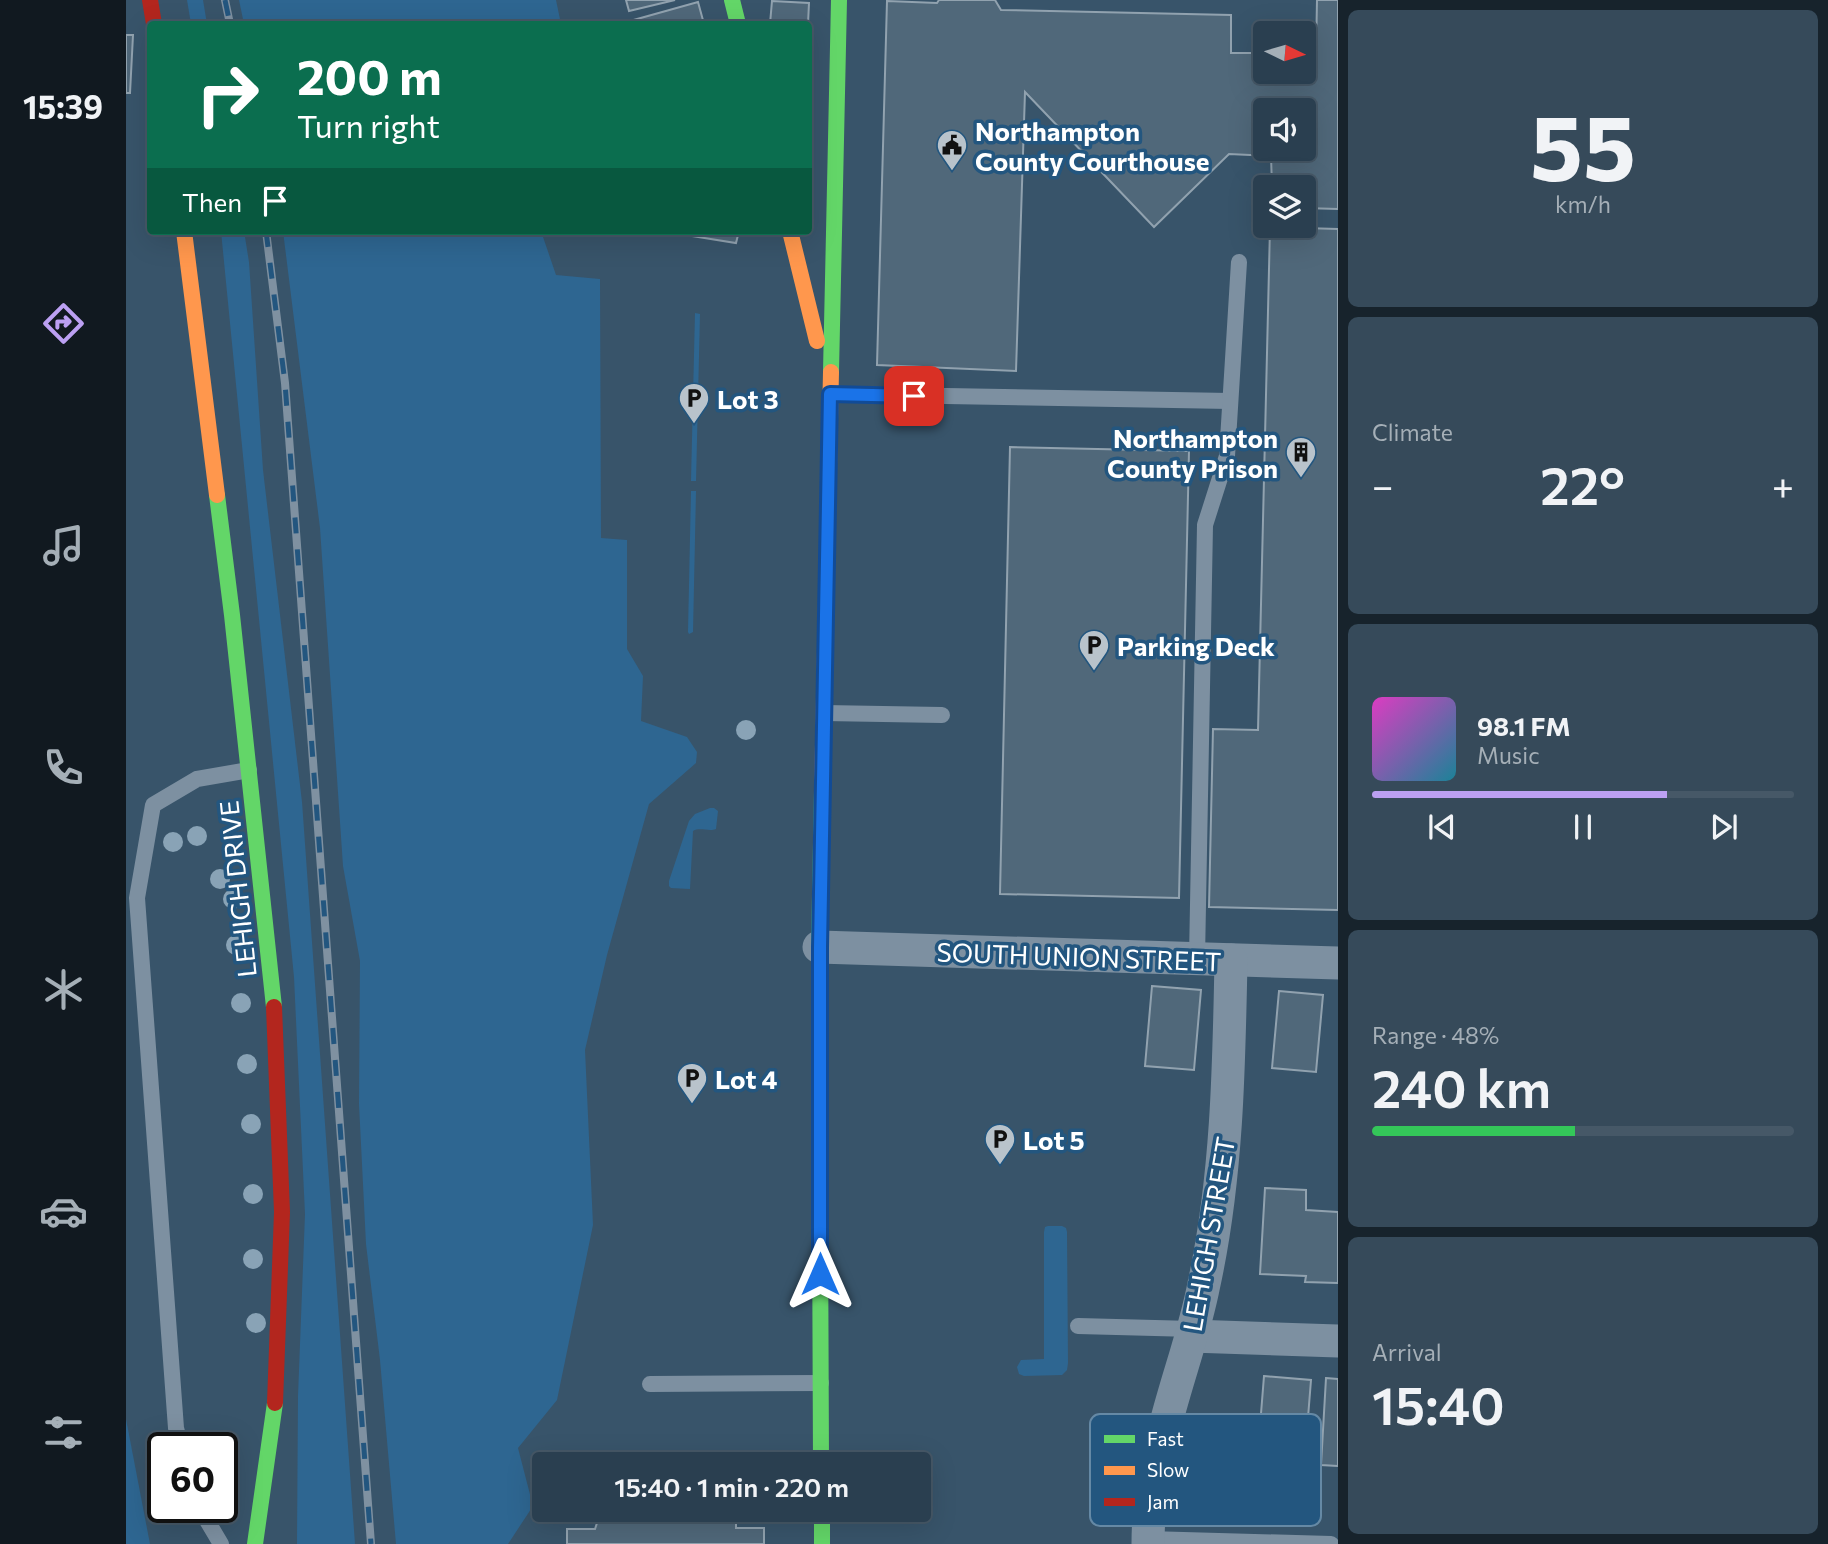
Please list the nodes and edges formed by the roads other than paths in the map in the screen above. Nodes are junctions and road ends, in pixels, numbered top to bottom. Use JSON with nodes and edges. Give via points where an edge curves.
{"nodes":[{"id":1,"x":150,"y":0,"type":"edge"},
{"id":2,"x":732,"y":0,"type":"edge"},
{"id":3,"x":839,"y":0,"type":"edge"},
{"id":4,"x":154,"y":21,"type":"edge"},
{"id":5,"x":737,"y":21,"type":"edge"},
{"id":6,"x":184,"y":235,"type":"edge"},
{"id":7,"x":791,"y":235,"type":"edge"},
{"id":8,"x":1239,"y":262,"type":"dead end"},
{"id":9,"x":830,"y":394,"type":"junction"},
{"id":10,"x":1230,"y":401,"type":"junction"},
{"id":11,"x":824,"y":713,"type":"junction"},
{"id":12,"x":942,"y":715,"type":"dead end"},
{"id":13,"x":249,"y":770,"type":"junction"},
{"id":14,"x":820,"y":947,"type":"junction"},
{"id":15,"x":1197,"y":959,"type":"junction"},
{"id":16,"x":1231,"y":960,"type":"junction"},
{"id":17,"x":1338,"y":963,"type":"edge"},
{"id":18,"x":1079,"y":1325,"type":"dead end"},
{"id":19,"x":1192,"y":1332,"type":"junction"},
{"id":20,"x":1338,"y":1341,"type":"edge"},
{"id":21,"x":821,"y":1383,"type":"junction"},
{"id":22,"x":650,"y":1384,"type":"dead end"},
{"id":23,"x":1168,"y":1414,"type":"edge"},
{"id":24,"x":177,"y":1432,"type":"edge"},
{"id":25,"x":821,"y":1452,"type":"edge"},
{"id":26,"x":821,"y":1522,"type":"edge"},
{"id":27,"x":209,"y":1523,"type":"edge"},
{"id":28,"x":1148,"y":1541,"type":"edge"},
{"id":29,"x":221,"y":1544,"type":"edge"},
{"id":30,"x":255,"y":1544,"type":"edge"},
{"id":31,"x":822,"y":1544,"type":"edge"},
{"id":32,"x":1331,"y":1544,"type":"edge"}],
"edges":[{"from":1,"to":4,"type":"main road"},
{"from":2,"to":5,"type":"main road"},
{"from":3,"to":9,"type":"main road","via":[[828,157]]},
{"from":6,"to":13,"type":"main road","name":"LEHIGH DRIVE"},
{"from":7,"to":9,"type":"main road"},
{"from":8,"to":10,"type":"lane"},
{"from":9,"to":10,"type":"lane"},
{"from":9,"to":11,"type":"main road"},
{"from":10,"to":15,"type":"lane","via":[[1227,456],[1205,525]]},
{"from":11,"to":12,"type":"lane"},
{"from":11,"to":14,"type":"main road"},
{"from":13,"to":24,"type":"lane","via":[[197,779],[153,805],[136,898]]},
{"from":13,"to":30,"type":"main road","name":"LEHIGH DRIVE","via":[[273,992],[282,1212],[276,1398]]},
{"from":14,"to":15,"type":"street","name":"SOUTH UNION STREET"},
{"from":14,"to":21,"type":"main road"},
{"from":15,"to":16,"type":"street","name":"SOUTH UNION STREET"},
{"from":16,"to":17,"type":"street","name":"SOUTH UNION STREET"},
{"from":16,"to":19,"type":"street","name":"LEHIGH STREET","via":[[1224,1145],[1205,1284]]},
{"from":18,"to":19,"type":"lane"},
{"from":19,"to":20,"type":"street"},
{"from":19,"to":23,"type":"street","name":"LEHIGH STREET"},
{"from":21,"to":22,"type":"lane"},
{"from":21,"to":25,"type":"main road"},
{"from":26,"to":31,"type":"main road"},
{"from":27,"to":29,"type":"lane"},
{"from":28,"to":32,"type":"lane"}]}
